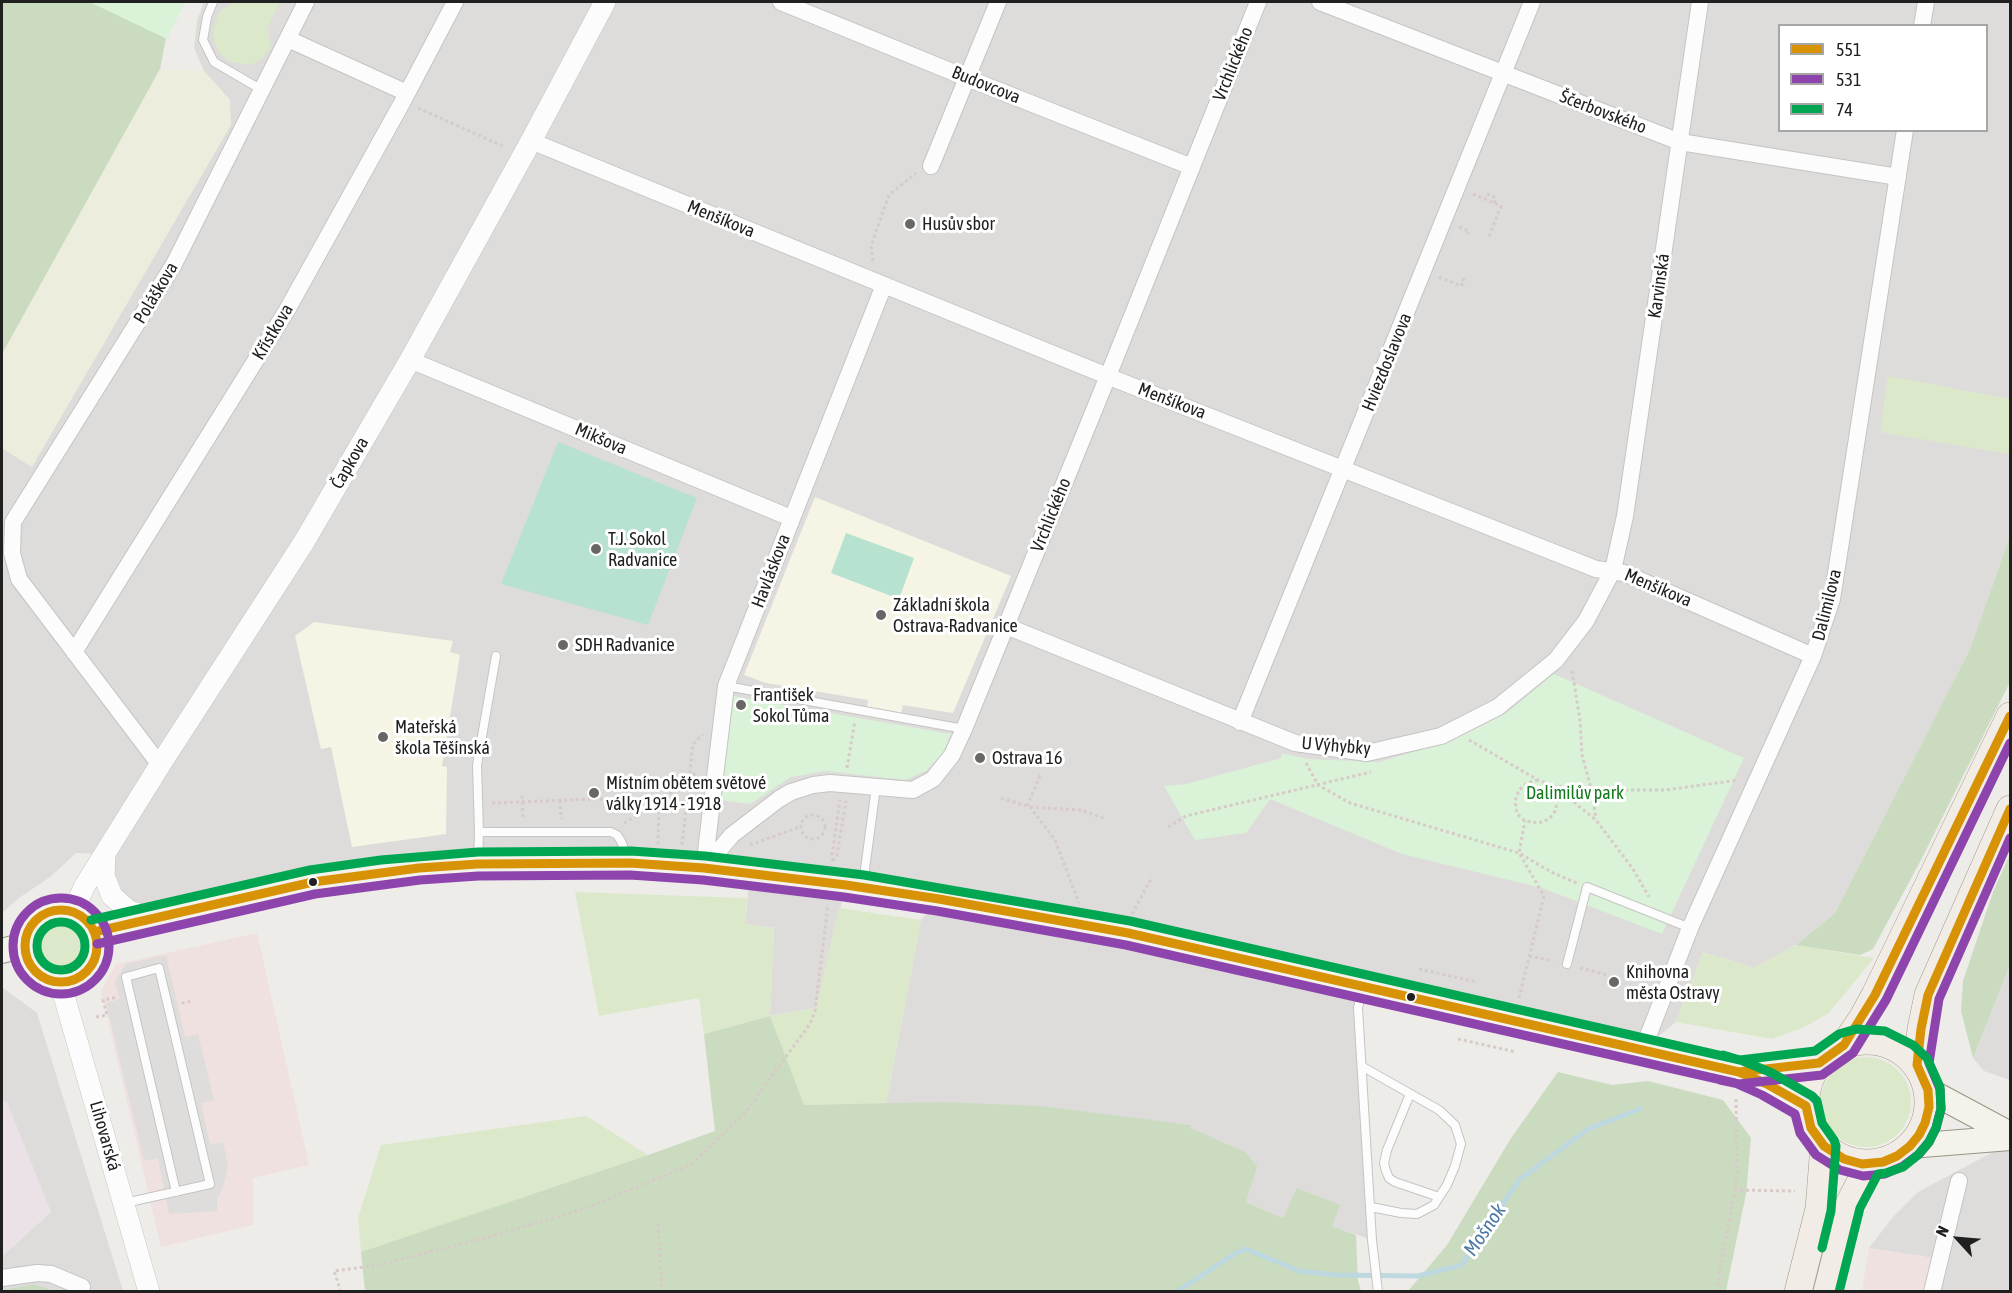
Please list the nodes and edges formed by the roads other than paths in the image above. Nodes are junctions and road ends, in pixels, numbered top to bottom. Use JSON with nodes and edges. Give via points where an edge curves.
{"nodes":[{"id":1,"x":213,"y":2,"type":"edge"},
{"id":2,"x":306,"y":2,"type":"edge"},
{"id":3,"x":454,"y":2,"type":"edge"},
{"id":4,"x":605,"y":2,"type":"edge"},
{"id":5,"x":781,"y":2,"type":"edge"},
{"id":6,"x":998,"y":2,"type":"edge"},
{"id":7,"x":1258,"y":2,"type":"edge"},
{"id":8,"x":1320,"y":2,"type":"edge"},
{"id":9,"x":1532,"y":2,"type":"edge"},
{"id":10,"x":1700,"y":2,"type":"edge"},
{"id":11,"x":1926,"y":2,"type":"edge"},
{"id":12,"x":1922,"y":24,"type":"edge"},
{"id":13,"x":288,"y":39,"type":"junction"},
{"id":14,"x":1504,"y":74,"type":"junction"},
{"id":15,"x":967,"y":78,"type":"junction"},
{"id":16,"x":262,"y":90,"type":"junction"},
{"id":17,"x":405,"y":97,"type":"junction"},
{"id":18,"x":1905,"y":132,"type":"edge"},
{"id":19,"x":1680,"y":142,"type":"junction"},
{"id":20,"x":528,"y":148,"type":"junction"},
{"id":21,"x":931,"y":166,"type":"road end"},
{"id":22,"x":1192,"y":167,"type":"junction"},
{"id":23,"x":1898,"y":177,"type":"junction"},
{"id":24,"x":880,"y":283,"type":"junction"},
{"id":25,"x":410,"y":360,"type":"junction"},
{"id":26,"x":1108,"y":376,"type":"junction"},
{"id":27,"x":1343,"y":469,"type":"junction"},
{"id":28,"x":791,"y":518,"type":"junction"},
{"id":29,"x":2,"y":567,"type":"edge"},
{"id":30,"x":1613,"y":570,"type":"junction"},
{"id":31,"x":19,"y":579,"type":"junction"},
{"id":32,"x":1006,"y":626,"type":"junction"},
{"id":33,"x":74,"y":652,"type":"junction"},
{"id":34,"x":496,"y":656,"type":"dead end"},
{"id":35,"x":1813,"y":656,"type":"junction"},
{"id":36,"x":726,"y":686,"type":"junction"},
{"id":37,"x":2010,"y":716,"type":"edge"},
{"id":38,"x":1240,"y":722,"type":"junction"},
{"id":39,"x":964,"y":729,"type":"junction"},
{"id":40,"x":160,"y":765,"type":"junction"},
{"id":41,"x":875,"y":796,"type":"junction"},
{"id":42,"x":2010,"y":809,"type":"edge"},
{"id":43,"x":479,"y":832,"type":"junction"},
{"id":44,"x":105,"y":854,"type":"junction"},
{"id":45,"x":630,"y":863,"type":"junction"},
{"id":46,"x":478,"y":864,"type":"junction"},
{"id":47,"x":704,"y":868,"type":"junction"},
{"id":48,"x":863,"y":887,"type":"junction"},
{"id":49,"x":73,"y":912,"type":"junction"},
{"id":50,"x":152,"y":918,"type":"junction"},
{"id":51,"x":1690,"y":928,"type":"junction"},
{"id":52,"x":94,"y":932,"type":"junction"},
{"id":53,"x":13,"y":948,"type":"edge"},
{"id":54,"x":1567,"y":964,"type":"road end"},
{"id":55,"x":60,"y":982,"type":"junction"},
{"id":56,"x":1363,"y":987,"type":"junction"},
{"id":57,"x":1844,"y":1046,"type":"junction"},
{"id":58,"x":1643,"y":1049,"type":"junction"},
{"id":59,"x":1819,"y":1063,"type":"junction"},
{"id":60,"x":1917,"y":1065,"type":"junction"},
{"id":61,"x":1363,"y":1067,"type":"junction"},
{"id":62,"x":1739,"y":1072,"type":"junction"},
{"id":63,"x":1928,"y":1090,"type":"junction"},
{"id":64,"x":1410,"y":1094,"type":"junction"},
{"id":65,"x":1806,"y":1106,"type":"junction"},
{"id":66,"x":2010,"y":1134,"type":"edge"},
{"id":67,"x":2010,"y":1138,"type":"edge"},
{"id":68,"x":1824,"y":1146,"type":"junction"},
{"id":69,"x":1910,"y":1146,"type":"junction"},
{"id":70,"x":1870,"y":1163,"type":"junction"},
{"id":71,"x":1959,"y":1181,"type":"dead end"},
{"id":72,"x":176,"y":1192,"type":"junction"},
{"id":73,"x":1439,"y":1197,"type":"junction"},
{"id":74,"x":124,"y":1203,"type":"junction"},
{"id":75,"x":1371,"y":1207,"type":"junction"},
{"id":76,"x":2,"y":1278,"type":"edge"},
{"id":77,"x":82,"y":1287,"type":"dead end"},
{"id":78,"x":1378,"y":1288,"type":"edge"},
{"id":79,"x":149,"y":1292,"type":"edge"},
{"id":80,"x":1798,"y":1292,"type":"edge"},
{"id":81,"x":1827,"y":1292,"type":"edge"},
{"id":82,"x":1932,"y":1292,"type":"edge"}],
"edges":[{"from":1,"to":16,"type":"lane","via":[[203,40],[214,62]]},
{"from":2,"to":13,"type":"street","name":"Poláškova"},
{"from":3,"to":17,"type":"street","name":"Křístkova"},
{"from":4,"to":20,"type":"street","name":"Čapkova"},
{"from":5,"to":15,"type":"street","name":"Budovcova"},
{"from":6,"to":15,"type":"street"},
{"from":7,"to":22,"type":"street","name":"Vrchlického"},
{"from":8,"to":14,"type":"street","name":"Ščerbovského"},
{"from":9,"to":14,"type":"street","name":"Hviezdoslavova"},
{"from":10,"to":19,"type":"street","name":"Karvinská"},
{"from":11,"to":12,"type":"street"},
{"from":13,"to":16,"type":"street","name":"Poláškova"},
{"from":13,"to":17,"type":"street"},
{"from":14,"to":19,"type":"street","name":"Ščerbovského"},
{"from":14,"to":27,"type":"street","name":"Hviezdoslavova"},
{"from":15,"to":21,"type":"street"},
{"from":15,"to":22,"type":"street","name":"Budovcova"},
{"from":16,"to":31,"type":"street","name":"Poláškova","via":[[174,264],[13,522],[12,553]]},
{"from":17,"to":33,"type":"street","name":"Křístkova","via":[[287,310]]},
{"from":18,"to":23,"type":"street","name":"Dalimilova"},
{"from":19,"to":23,"type":"street","name":"Ščerbovského"},
{"from":19,"to":30,"type":"street","name":"Karvinská","via":[[1625,516]]},
{"from":20,"to":24,"type":"street","name":"Menšíkova"},
{"from":20,"to":25,"type":"street","name":"Čapkova"},
{"from":22,"to":26,"type":"street","name":"Vrchlického"},
{"from":23,"to":35,"type":"street","name":"Dalimilova","via":[[1832,599]]},
{"from":24,"to":26,"type":"street","name":"Menšíkova"},
{"from":24,"to":28,"type":"street","name":"Havláskova"},
{"from":25,"to":28,"type":"street","name":"Mikšova"},
{"from":25,"to":40,"type":"street","name":"Čapkova","via":[[304,542]]},
{"from":26,"to":27,"type":"street","name":"Menšíkova"},
{"from":26,"to":32,"type":"street","name":"Vrchlického"},
{"from":27,"to":30,"type":"street","name":"Menšíkova","via":[[1596,569]]},
{"from":27,"to":38,"type":"street","name":"Hviezdoslavova"},
{"from":28,"to":36,"type":"street","name":"Havláskova"},
{"from":29,"to":31,"type":"street","name":"Poláškova"},
{"from":30,"to":35,"type":"street","name":"Menšíkova"},
{"from":30,"to":38,"type":"street","name":"U Výhybky","via":[[1586,621],[1556,660],[1498,707],[1441,736],[1367,753],[1295,743]]},
{"from":31,"to":33,"type":"street","name":"Poláškova"},
{"from":32,"to":38,"type":"street","name":"U Výhybky"},
{"from":32,"to":39,"type":"street","name":"Vrchlického"},
{"from":33,"to":40,"type":"street","name":"Poláškova"},
{"from":34,"to":43,"type":"lane","via":[[477,765]]},
{"from":35,"to":51,"type":"street","name":"Dalimilova"},
{"from":36,"to":39,"type":"lane"},
{"from":36,"to":47,"type":"street","name":"Havláskova"},
{"from":37,"to":57,"type":"main road","via":[[1875,995]]},
{"from":39,"to":41,"type":"street","name":"Vrchlického","via":[[933,779],[913,790]]},
{"from":40,"to":44,"type":"street","name":"Čapkova"},
{"from":41,"to":47,"type":"street","name":"Vrchlického","via":[[845,784],[813,784],[779,799],[732,836]]},
{"from":41,"to":48,"type":"lane"},
{"from":42,"to":60,"type":"main road","via":[[1928,995]]},
{"from":43,"to":45,"type":"lane","via":[[606,832],[619,837]]},
{"from":43,"to":46,"type":"lane"},
{"from":44,"to":49,"type":"street","name":"Čapkova"},
{"from":44,"to":50,"type":"street","via":[[104,876],[112,896],[129,911]]},
{"from":45,"to":46,"type":"main road"},
{"from":45,"to":47,"type":"main road"},
{"from":46,"to":50,"type":"main road","via":[[313,882]]},
{"from":47,"to":48,"type":"main road"},
{"from":48,"to":56,"type":"main road","via":[[1128,933]]},
{"from":49,"to":52,"type":"main road","via":[[89,923]]},
{"from":49,"to":53,"type":"main road","via":[[62,909],[40,916]]},
{"from":50,"to":52,"type":"main road"},
{"from":51,"to":54,"type":"lane","via":[[1587,887]]},
{"from":51,"to":58,"type":"street","name":"Dalimilova"},
{"from":52,"to":55,"type":"main road","via":[[97,944],[90,966],[82,975]]},
{"from":53,"to":55,"type":"main road","via":[[26,957],[39,975]]},
{"from":55,"to":74,"type":"street","name":"Lihovarská"},
{"from":56,"to":58,"type":"main road"},
{"from":56,"to":61,"type":"lane","via":[[1358,1008]]},
{"from":57,"to":59,"type":"main road"},
{"from":57,"to":60,"type":"main road","via":[[1858,1041],[1883,1042]]},
{"from":58,"to":62,"type":"main road"},
{"from":59,"to":62,"type":"main road"},
{"from":59,"to":65,"type":"main road","via":[[1808,1086]]},
{"from":60,"to":63,"type":"main road"},
{"from":61,"to":64,"type":"lane"},
{"from":61,"to":75,"type":"lane"},
{"from":62,"to":65,"type":"main road"},
{"from":63,"to":66,"type":"main road"},
{"from":63,"to":69,"type":"main road","via":[[1925,1123]]},
{"from":64,"to":73,"type":"lane","via":[[1439,1110],[1455,1125],[1461,1144]]},
{"from":64,"to":73,"type":"lane","via":[[1387,1150],[1386,1171],[1395,1182]]},
{"from":65,"to":68,"type":"main road","via":[[1811,1128]]},
{"from":67,"to":69,"type":"main road"},
{"from":68,"to":70,"type":"main road","via":[[1844,1159]]},
{"from":68,"to":80,"type":"main road","via":[[1819,1209]]},
{"from":69,"to":70,"type":"main road","via":[[1883,1162]]},
{"from":70,"to":81,"type":"main road","via":[[1849,1204]]},
{"from":71,"to":82,"type":"street"},
{"from":72,"to":72,"type":"lane","via":[[210,1184],[159,968],[126,976]]},
{"from":72,"to":74,"type":"lane"},
{"from":73,"to":75,"type":"lane","via":[[1434,1205],[1417,1214]]},
{"from":74,"to":79,"type":"street","name":"Lihovarská"},
{"from":75,"to":78,"type":"lane"},
{"from":76,"to":77,"type":"street","via":[[51,1274]]}]}
